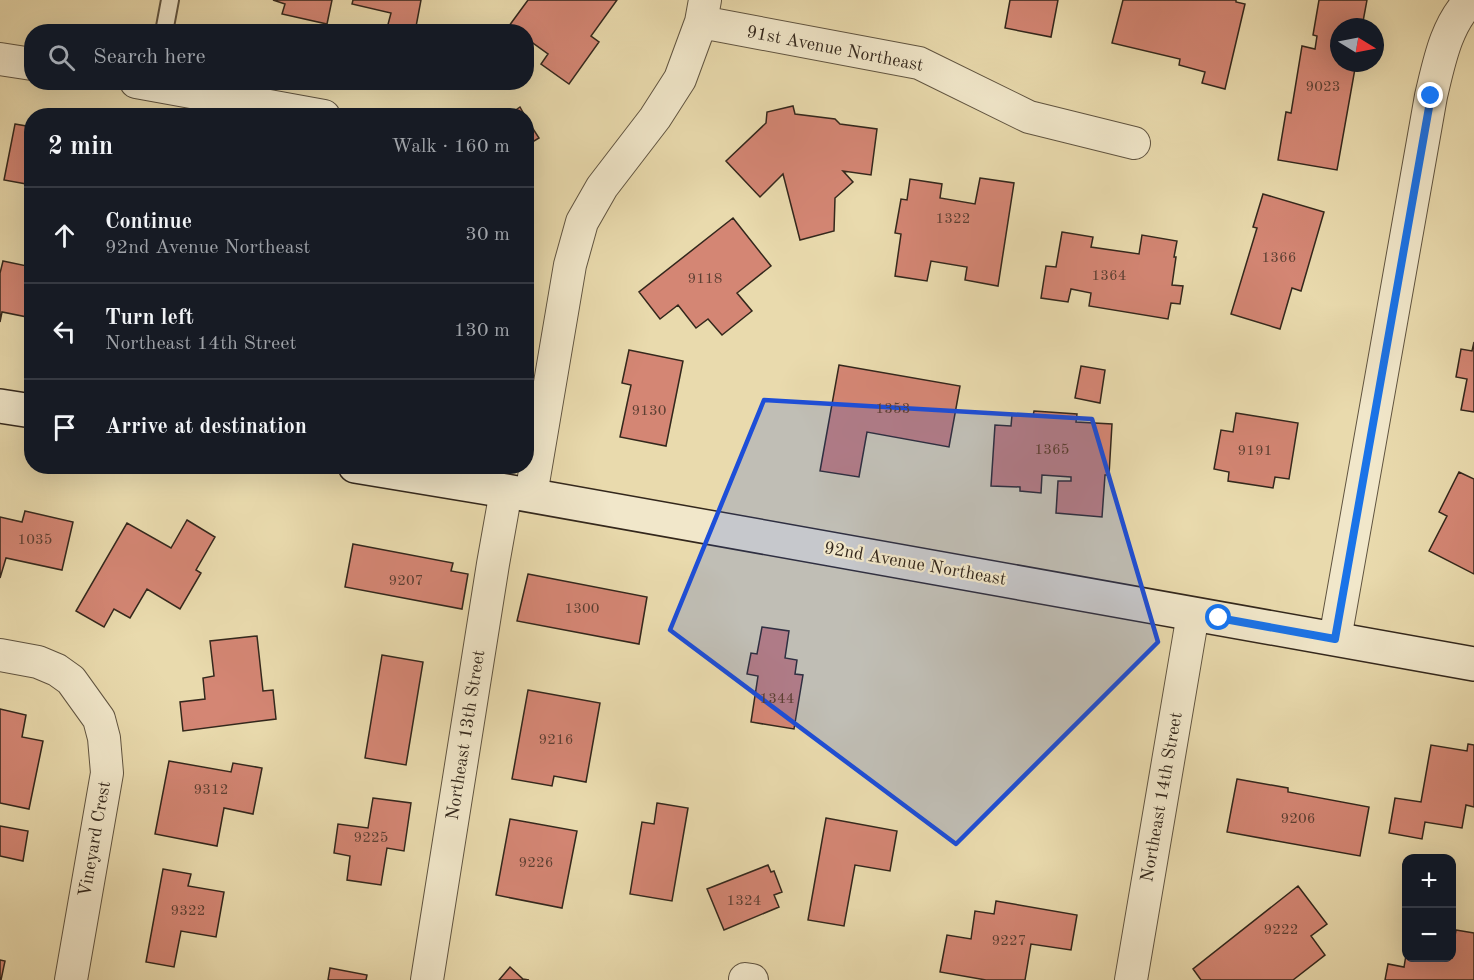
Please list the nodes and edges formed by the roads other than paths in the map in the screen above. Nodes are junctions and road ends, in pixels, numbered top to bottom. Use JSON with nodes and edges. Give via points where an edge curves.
{"nodes":[{"id":1,"x":170,"y":0,"type":"edge"},
{"id":2,"x":1471,"y":0,"type":"edge"},
{"id":3,"x":703,"y":11,"type":"edge"},
{"id":4,"x":166,"y":24,"type":"edge"},
{"id":5,"x":0,"y":59,"type":"edge"},
{"id":6,"x":24,"y":63,"type":"edge"},
{"id":7,"x":181,"y":90,"type":"edge"},
{"id":8,"x":280,"y":108,"type":"edge"},
{"id":9,"x":1134,"y":143,"type":"dead end"},
{"id":10,"x":0,"y":406,"type":"edge"},
{"id":11,"x":24,"y":410,"type":"edge"},
{"id":12,"x":534,"y":426,"type":"edge"},
{"id":13,"x":404,"y":474,"type":"edge"},
{"id":14,"x":523,"y":474,"type":"edge"},
{"id":15,"x":519,"y":493,"type":"junction"},
{"id":16,"x":1193,"y":614,"type":"junction"},
{"id":17,"x":1335,"y":639,"type":"junction"},
{"id":18,"x":0,"y":655,"type":"edge"},
{"id":19,"x":1474,"y":664,"type":"edge"},
{"id":20,"x":70,"y":980,"type":"edge"},
{"id":21,"x":427,"y":980,"type":"edge"},
{"id":22,"x":1131,"y":980,"type":"edge"}],
"edges":[{"from":1,"to":4,"type":"lane"},
{"from":2,"to":17,"type":"street","via":[[1442,49],[1431,96]]},
{"from":3,"to":9,"type":"street","name":"91st Avenue Northeast","via":[[920,63],[1029,117]]},
{"from":3,"to":12,"type":"street","name":"Northeast 13th Street","via":[[680,79],[602,187],[582,222]]},
{"from":5,"to":6,"type":"street"},
{"from":7,"to":8,"type":"street"},
{"from":10,"to":11,"type":"main road"},
{"from":13,"to":15,"type":"main road","name":"92nd Avenue Northeast"},
{"from":14,"to":15,"type":"street","name":"Northeast 13th Street"},
{"from":15,"to":16,"type":"main road","name":"92nd Avenue Northeast"},
{"from":15,"to":21,"type":"street","name":"Northeast 13th Street","via":[[491,575]]},
{"from":16,"to":17,"type":"main road","name":"92nd Avenue Northeast"},
{"from":16,"to":22,"type":"street","name":"Northeast 14th Street"},
{"from":17,"to":19,"type":"main road","name":"92nd Avenue Northeast"},
{"from":18,"to":20,"type":"street","name":"Vineyard Crest","via":[[38,662],[72,680],[99,719],[104,738],[107,774]]}]}
